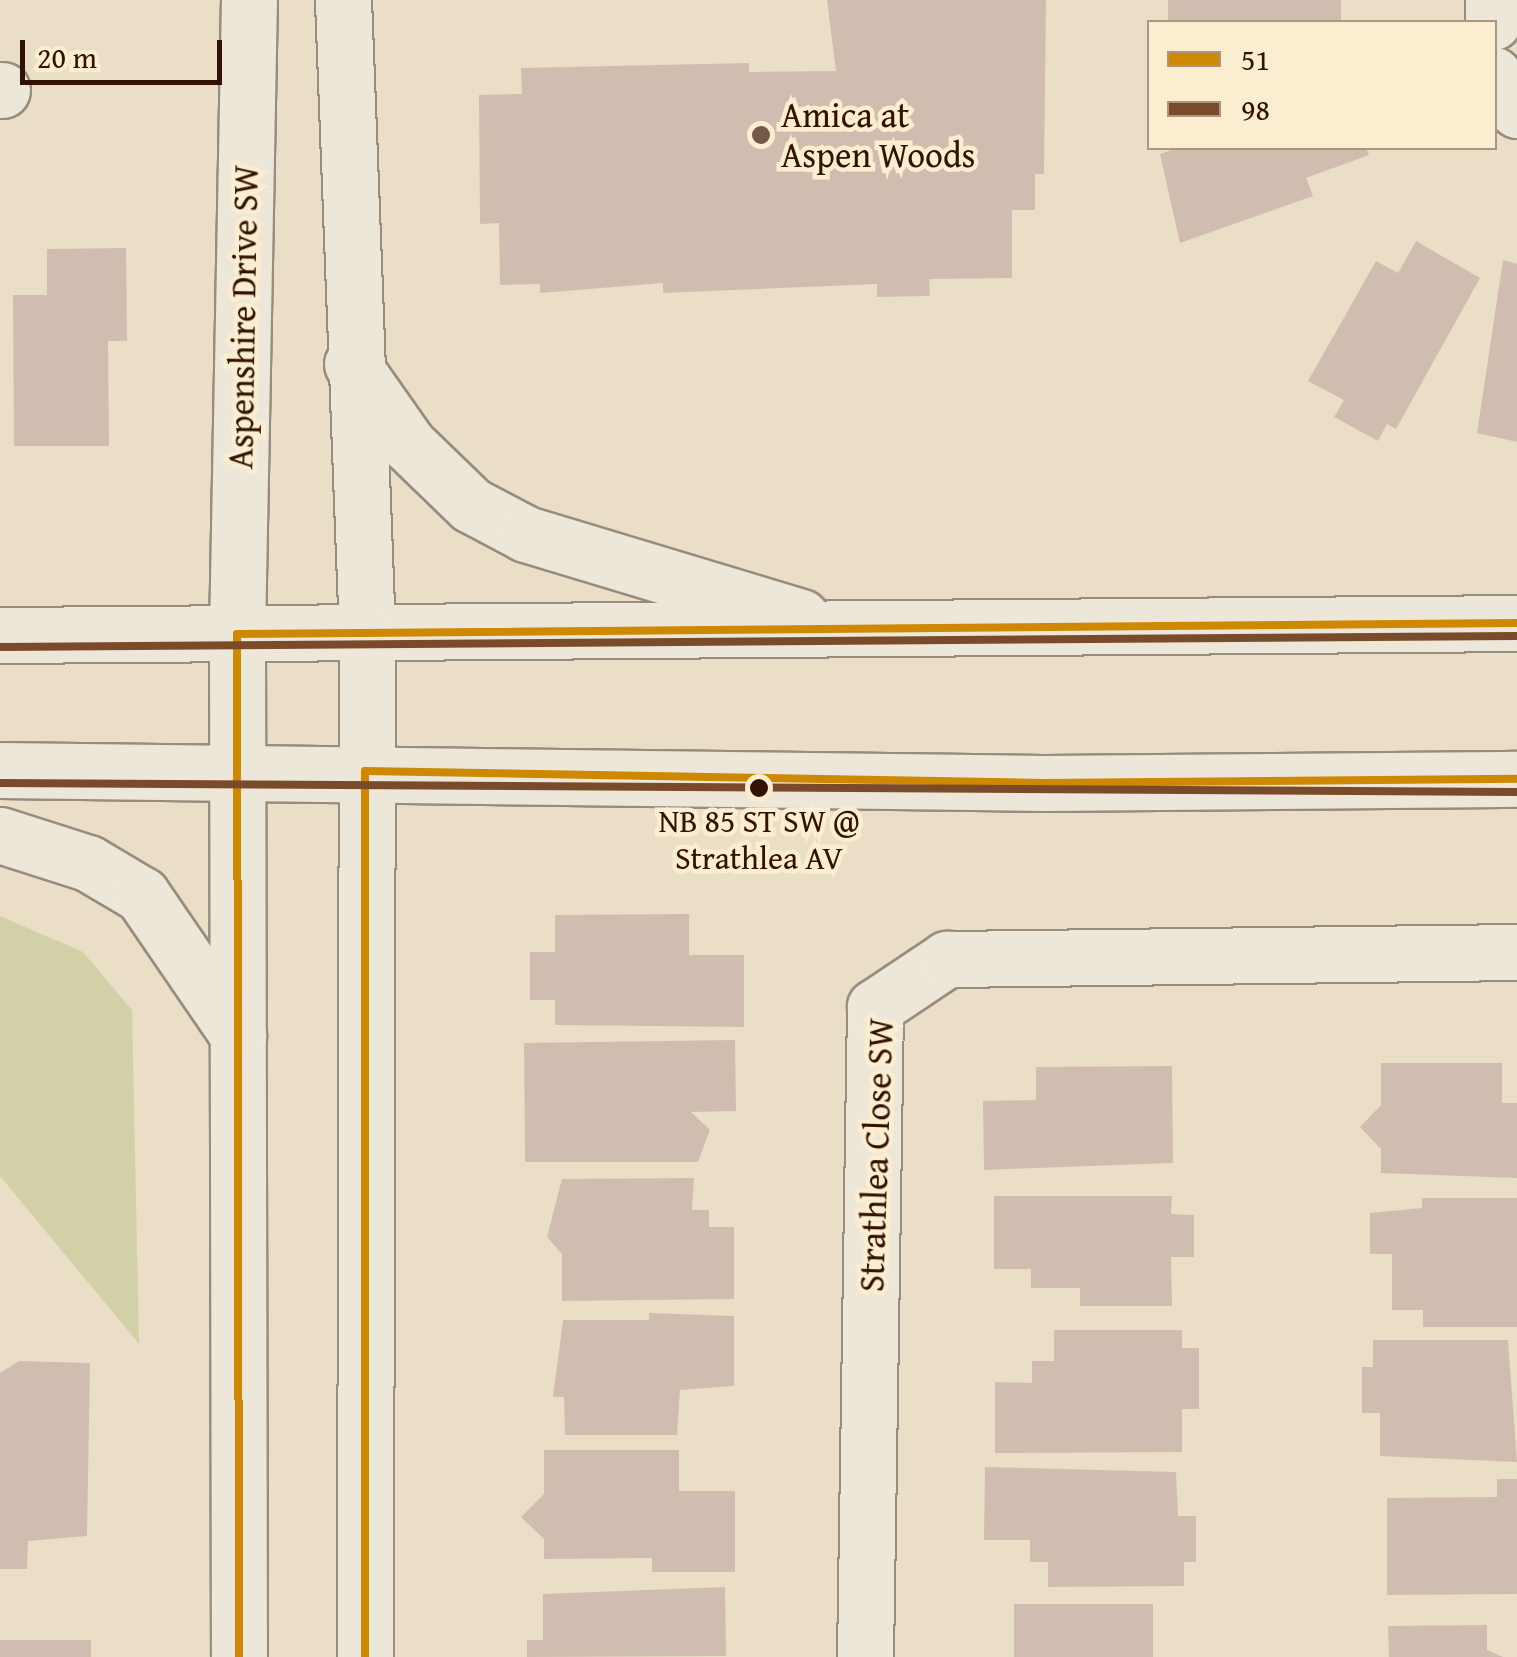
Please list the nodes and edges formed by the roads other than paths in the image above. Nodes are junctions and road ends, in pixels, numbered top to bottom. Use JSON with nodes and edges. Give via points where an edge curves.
{"nodes":[{"id":1,"x":249,"y":0,"type":"edge"},
{"id":2,"x":342,"y":0,"type":"edge"},
{"id":3,"x":1497,"y":80,"type":"edge"},
{"id":4,"x":1517,"y":110,"type":"edge"},
{"id":5,"x":352,"y":364,"type":"junction"},
{"id":6,"x":1517,"y":622,"type":"edge"},
{"id":7,"x":832,"y":629,"type":"junction"},
{"id":8,"x":367,"y":632,"type":"junction"},
{"id":9,"x":236,"y":634,"type":"junction"},
{"id":10,"x":0,"y":635,"type":"edge"},
{"id":11,"x":0,"y":770,"type":"edge"},
{"id":12,"x":236,"y":770,"type":"junction"},
{"id":13,"x":365,"y":771,"type":"junction"},
{"id":14,"x":1517,"y":779,"type":"edge"},
{"id":15,"x":0,"y":835,"type":"edge"},
{"id":16,"x":1517,"y":952,"type":"edge"},
{"id":17,"x":238,"y":1034,"type":"junction"},
{"id":18,"x":238,"y":1657,"type":"edge"},
{"id":19,"x":365,"y":1657,"type":"edge"},
{"id":20,"x":865,"y":1657,"type":"edge"}],
"edges":[{"from":1,"to":9,"type":"street","name":"Aspenshire Drive SW"},
{"from":2,"to":5,"type":"street"},
{"from":3,"to":4,"type":"street"},
{"from":5,"to":7,"type":"street","via":[[409,445],[471,505],[526,534],[712,584]]},
{"from":5,"to":8,"type":"street"},
{"from":6,"to":7,"type":"street"},
{"from":7,"to":8,"type":"street"},
{"from":8,"to":9,"type":"street"},
{"from":8,"to":13,"type":"street"},
{"from":9,"to":10,"type":"street"},
{"from":9,"to":12,"type":"street","name":"Aspenshire Drive SW"},
{"from":11,"to":12,"type":"street"},
{"from":12,"to":13,"type":"street"},
{"from":12,"to":17,"type":"street","name":"Aspenshire Drive SW"},
{"from":13,"to":14,"type":"street","via":[[1044,783]]},
{"from":13,"to":19,"type":"street"},
{"from":15,"to":17,"type":"street","via":[[88,863],[142,895]]},
{"from":16,"to":20,"type":"street","name":"Strathlea Close SW","via":[[947,959],[875,1007]]},
{"from":17,"to":18,"type":"street","name":"Aspenshire Drive SW"}]}
